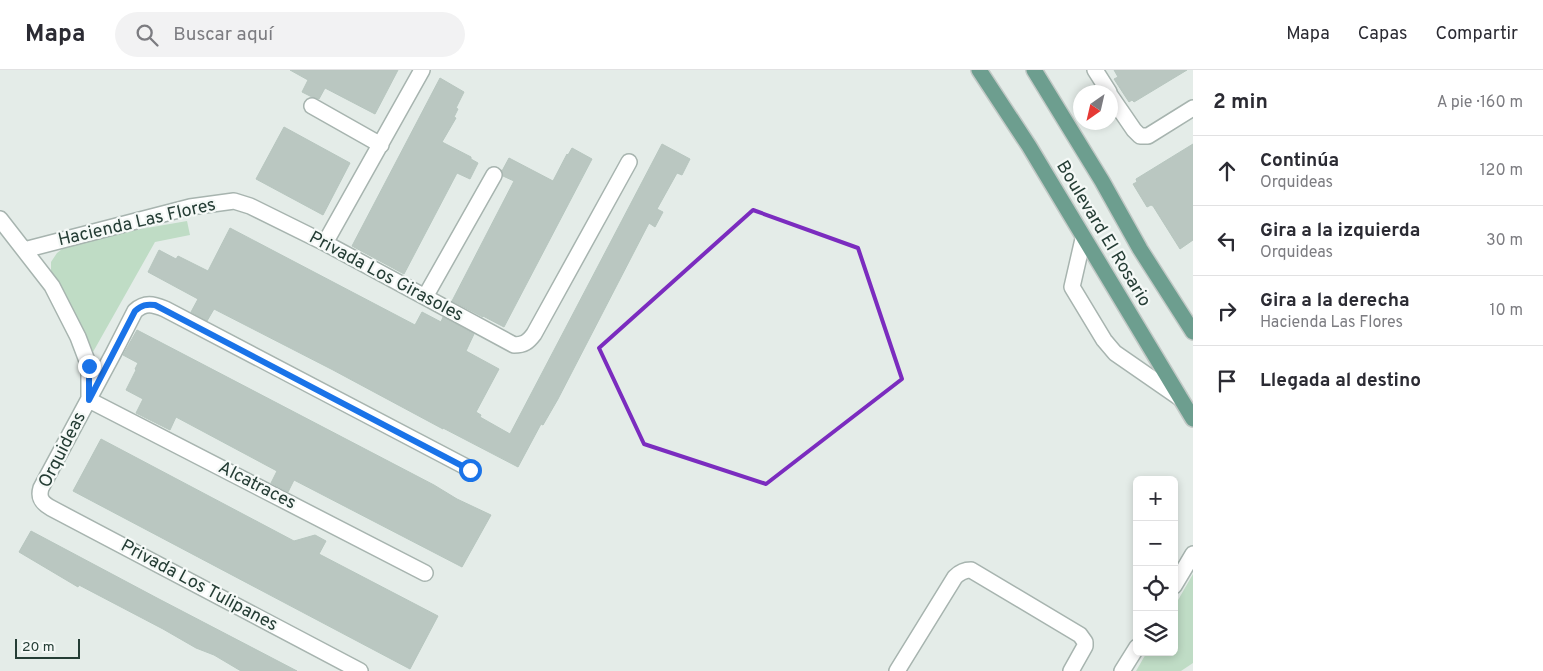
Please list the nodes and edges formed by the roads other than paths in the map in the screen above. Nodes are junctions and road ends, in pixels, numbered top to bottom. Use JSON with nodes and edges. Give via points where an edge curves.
{"nodes":[{"id":1,"x":422,"y":70,"type":"edge"},
{"id":2,"x":979,"y":70,"type":"edge"},
{"id":3,"x":1034,"y":70,"type":"edge"},
{"id":4,"x":312,"y":106,"type":"dead end"},
{"id":5,"x":1118,"y":106,"type":"edge"},
{"id":6,"x":1193,"y":108,"type":"edge"},
{"id":7,"x":381,"y":145,"type":"junction"},
{"id":8,"x":629,"y":162,"type":"dead end"},
{"id":9,"x":494,"y":175,"type":"dead end"},
{"id":10,"x":250,"y":206,"type":"joint"},
{"id":11,"x":0,"y":219,"type":"edge"},
{"id":12,"x":1083,"y":239,"type":"junction"},
{"id":13,"x":325,"y":243,"type":"junction"},
{"id":14,"x":24,"y":250,"type":"junction"},
{"id":15,"x":425,"y":297,"type":"junction"},
{"id":16,"x":1193,"y":332,"type":"edge"},
{"id":17,"x":1180,"y":398,"type":"junction"},
{"id":18,"x":89,"y":400,"type":"junction"},
{"id":19,"x":1193,"y":419,"type":"edge"},
{"id":20,"x":470,"y":470,"type":"dead end"},
{"id":21,"x":41,"y":499,"type":"joint"},
{"id":22,"x":1193,"y":554,"type":"edge"},
{"id":23,"x":425,"y":573,"type":"dead end"},
{"id":24,"x":1178,"y":579,"type":"edge"},
{"id":25,"x":1133,"y":653,"type":"edge"},
{"id":26,"x":360,"y":671,"type":"edge"},
{"id":27,"x":897,"y":671,"type":"edge"},
{"id":28,"x":1071,"y":671,"type":"edge"},
{"id":29,"x":1122,"y":671,"type":"edge"}],
"edges":[{"from":1,"to":7,"type":"street"},
{"from":2,"to":12,"type":"main road","name":"Boulevard El Rosario","via":[[1029,146]]},
{"from":3,"to":16,"type":"main road","name":"Boulevard El Rosario"},
{"from":4,"to":7,"type":"street"},
{"from":5,"to":6,"type":"street","via":[[1140,136],[1148,136]]},
{"from":7,"to":13,"type":"street"},
{"from":8,"to":15,"type":"street","name":"Privada Los Girasoles","via":[[529,341],[514,345]]},
{"from":9,"to":15,"type":"street"},
{"from":10,"to":13,"type":"street","name":"Privada Los Girasoles"},
{"from":10,"to":14,"type":"street","name":"Hacienda Las Flores","via":[[234,202],[190,207]]},
{"from":11,"to":14,"type":"street"},
{"from":12,"to":17,"type":"main road","name":"Boulevard El Rosario"},
{"from":12,"to":17,"type":"street","via":[[1072,287],[1104,340],[1115,353]]},
{"from":13,"to":15,"type":"street","name":"Privada Los Girasoles"},
{"from":14,"to":18,"type":"street","via":[[52,286],[78,337],[89,366]]},
{"from":17,"to":19,"type":"main road","name":"Boulevard El Rosario"},
{"from":18,"to":20,"type":"street","name":"Orquideas","via":[[135,311],[140,306],[155,305]]},
{"from":18,"to":21,"type":"street","name":"Orquideas","via":[[41,488]]},
{"from":18,"to":23,"type":"street","name":"Alcatraces"},
{"from":21,"to":26,"type":"street","name":"Privada Los Tulipanes","via":[[51,508]]},
{"from":22,"to":24,"type":"street"},
{"from":25,"to":29,"type":"street"},
{"from":27,"to":28,"type":"street","via":[[955,577],[971,570],[1080,635],[1085,646]]}]}
